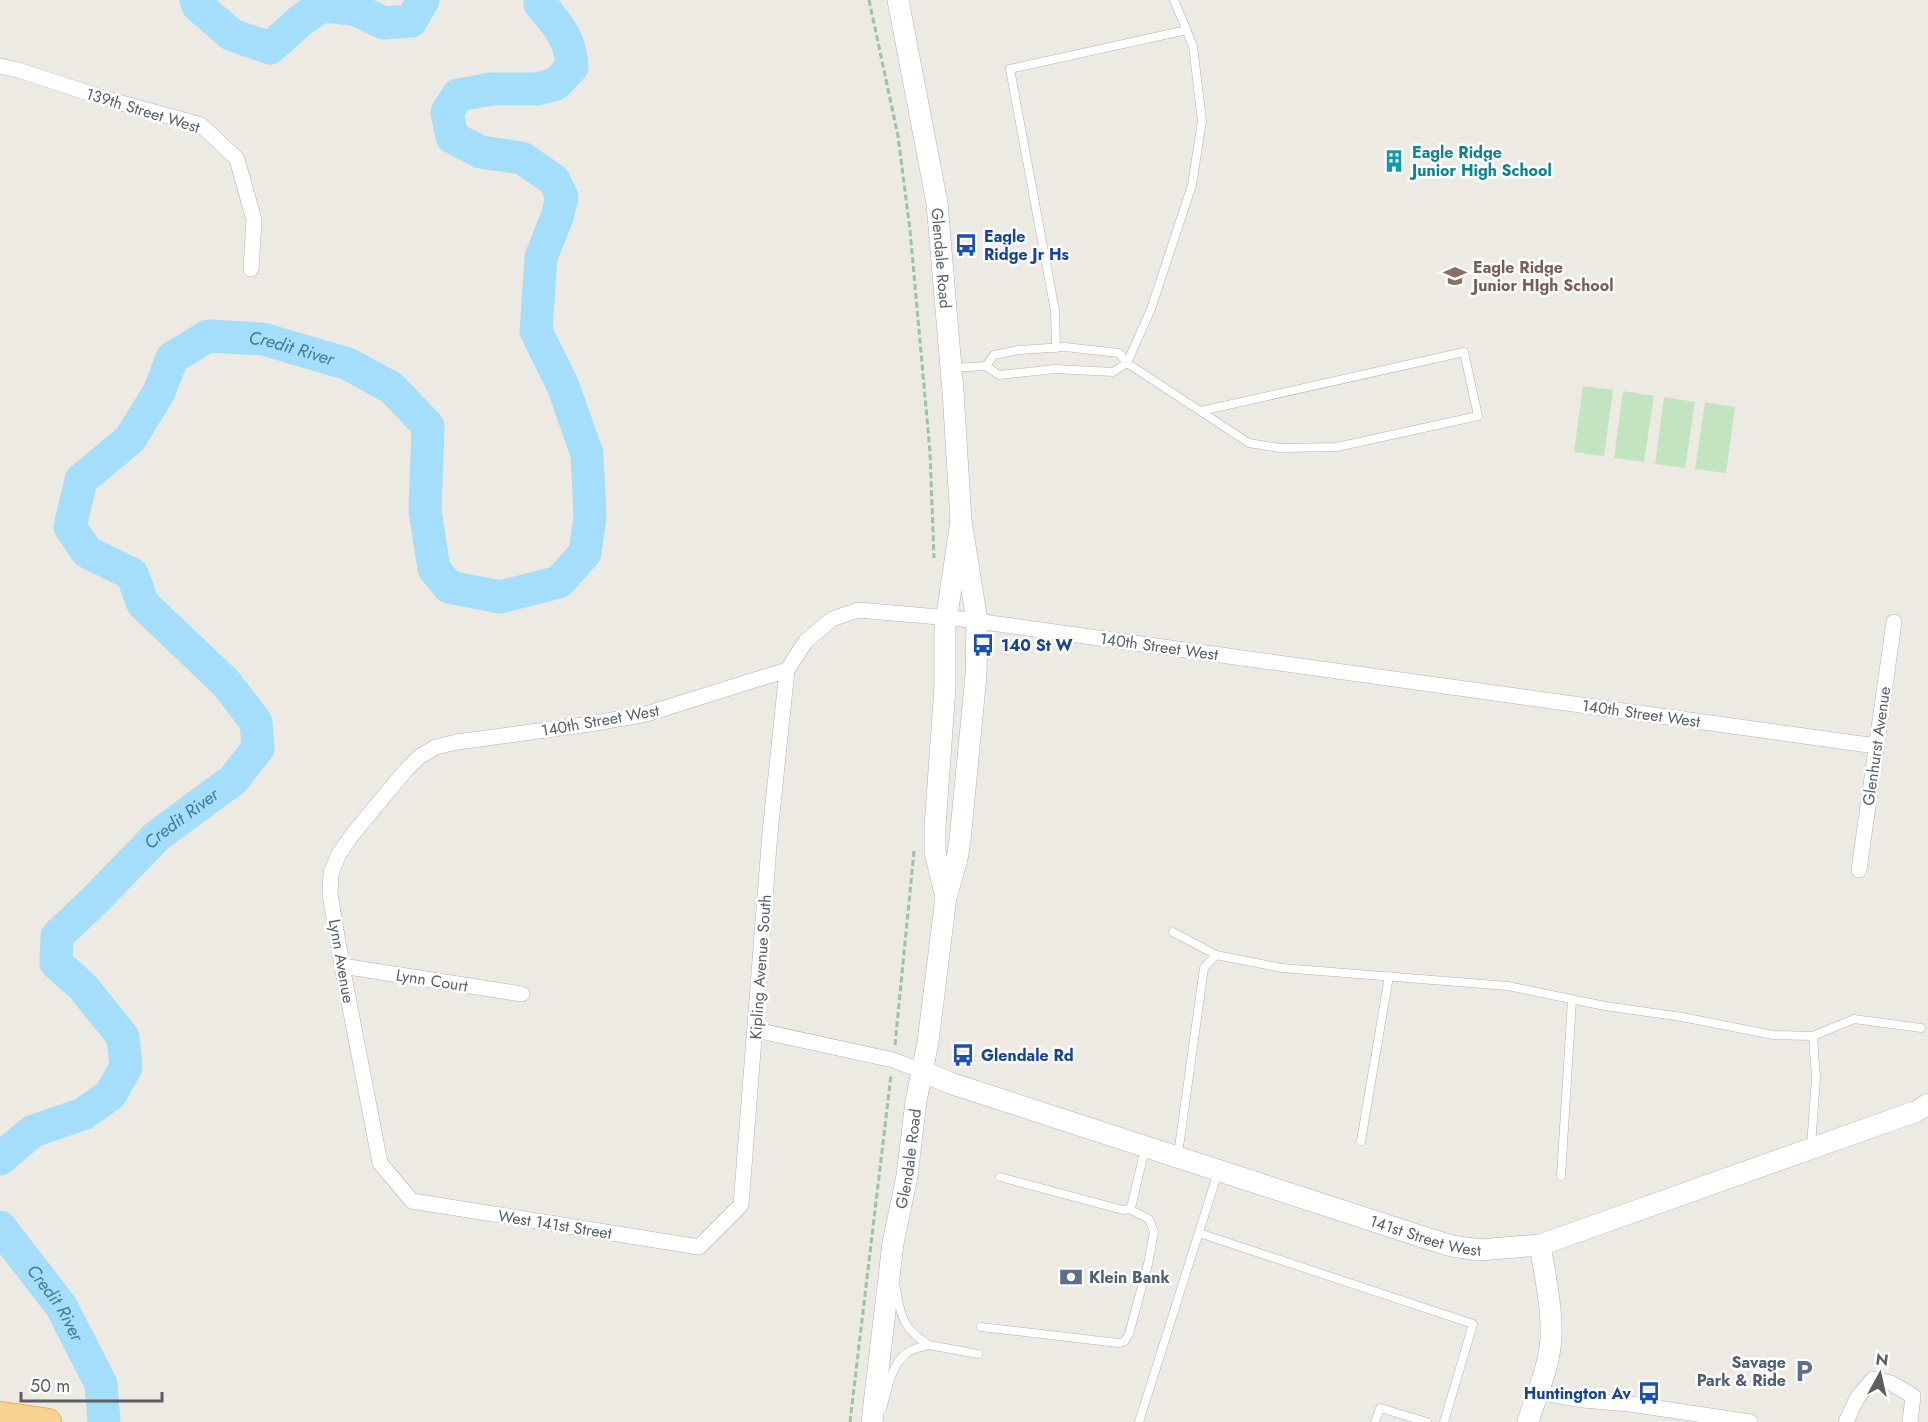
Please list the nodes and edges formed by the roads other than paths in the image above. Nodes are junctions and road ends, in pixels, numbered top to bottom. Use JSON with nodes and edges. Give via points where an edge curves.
{"nodes":[{"id":1,"x":898,"y":0,"type":"edge"},
{"id":2,"x":1174,"y":0,"type":"edge"},
{"id":3,"x":1186,"y":30,"type":"junction"},
{"id":4,"x":0,"y":66,"type":"edge"},
{"id":5,"x":251,"y":269,"type":"dead end"},
{"id":6,"x":1056,"y":348,"type":"junction"},
{"id":7,"x":1127,"y":363,"type":"junction"},
{"id":8,"x":986,"y":366,"type":"junction"},
{"id":9,"x":951,"y":368,"type":"junction"},
{"id":10,"x":1201,"y":411,"type":"junction"},
{"id":11,"x":961,"y":521,"type":"junction"},
{"id":12,"x":947,"y":618,"type":"junction"},
{"id":13,"x":977,"y":621,"type":"junction"},
{"id":14,"x":1894,"y":622,"type":"dead end"},
{"id":15,"x":787,"y":670,"type":"junction"},
{"id":16,"x":1876,"y":746,"type":"junction"},
{"id":17,"x":436,"y":747,"type":"joint"},
{"id":18,"x":1859,"y":870,"type":"dead end"},
{"id":19,"x":945,"y":897,"type":"junction"},
{"id":20,"x":1173,"y":932,"type":"dead end"},
{"id":21,"x":1216,"y":955,"type":"junction"},
{"id":22,"x":342,"y":966,"type":"junction"},
{"id":23,"x":1389,"y":976,"type":"junction"},
{"id":24,"x":522,"y":994,"type":"dead end"},
{"id":25,"x":1572,"y":1000,"type":"junction"},
{"id":26,"x":1921,"y":1028,"type":"dead end"},
{"id":27,"x":756,"y":1030,"type":"junction"},
{"id":28,"x":1813,"y":1036,"type":"junction"},
{"id":29,"x":922,"y":1071,"type":"junction"},
{"id":30,"x":1928,"y":1104,"type":"edge"},
{"id":31,"x":1361,"y":1141,"type":"dead end"},
{"id":32,"x":1146,"y":1147,"type":"junction"},
{"id":33,"x":1811,"y":1149,"type":"junction"},
{"id":34,"x":1177,"y":1157,"type":"junction"},
{"id":35,"x":1218,"y":1171,"type":"junction"},
{"id":36,"x":1561,"y":1176,"type":"dead end"},
{"id":37,"x":1000,"y":1177,"type":"dead end"},
{"id":38,"x":412,"y":1201,"type":"joint"},
{"id":39,"x":1129,"y":1209,"type":"junction"},
{"id":40,"x":1199,"y":1233,"type":"junction"},
{"id":41,"x":893,"y":1243,"type":"junction"},
{"id":42,"x":1540,"y":1245,"type":"junction"},
{"id":43,"x":699,"y":1247,"type":"joint"},
{"id":44,"x":981,"y":1327,"type":"dead end"},
{"id":45,"x":929,"y":1345,"type":"junction"},
{"id":46,"x":978,"y":1354,"type":"dead end"},
{"id":47,"x":1537,"y":1392,"type":"junction"},
{"id":48,"x":0,"y":1414,"type":"edge"},
{"id":49,"x":1725,"y":1420,"type":"edge"},
{"id":50,"x":48,"y":1422,"type":"edge"},
{"id":51,"x":872,"y":1422,"type":"edge"},
{"id":52,"x":878,"y":1422,"type":"edge"},
{"id":53,"x":1139,"y":1422,"type":"edge"},
{"id":54,"x":1375,"y":1422,"type":"edge"},
{"id":55,"x":1427,"y":1422,"type":"edge"},
{"id":56,"x":1444,"y":1422,"type":"edge"},
{"id":57,"x":1528,"y":1422,"type":"edge"},
{"id":58,"x":1750,"y":1422,"type":"edge"},
{"id":59,"x":1846,"y":1422,"type":"edge"},
{"id":60,"x":1910,"y":1422,"type":"edge"}],
"edges":[{"from":1,"to":9,"type":"main road","name":"Glendale Road","via":[[937,203]]},
{"from":2,"to":3,"type":"lane"},
{"from":3,"to":6,"type":"lane","via":[[1010,69],[1055,312]]},
{"from":3,"to":7,"type":"lane","via":[[1193,46],[1202,121],[1192,185],[1151,309]]},
{"from":4,"to":5,"type":"street","name":"139th Street West","via":[[201,124],[237,159],[254,220]]},
{"from":6,"to":7,"type":"lane","via":[[1119,354]]},
{"from":6,"to":8,"type":"lane","via":[[994,355]]},
{"from":7,"to":8,"type":"lane","via":[[1113,372],[1055,369],[999,375]]},
{"from":7,"to":10,"type":"lane"},
{"from":8,"to":9,"type":"lane"},
{"from":9,"to":11,"type":"main road","name":"Glendale Road"},
{"from":10,"to":10,"type":"lane","via":[[1249,443],[1281,448],[1336,447],[1478,416],[1464,352]]},
{"from":11,"to":12,"type":"main road","name":"Glendale Road"},
{"from":11,"to":13,"type":"main road","name":"Glendale Road"},
{"from":12,"to":13,"type":"street","name":"140th Street West"},
{"from":12,"to":15,"type":"street","name":"140th Street West","via":[[858,610],[832,619],[806,641]]},
{"from":12,"to":19,"type":"main road","name":"Glendale Road","via":[[935,827],[935,852]]},
{"from":13,"to":16,"type":"street","name":"140th Street West"},
{"from":13,"to":19,"type":"main road","name":"Glendale Road","via":[[976,675],[960,840]]},
{"from":14,"to":16,"type":"street","name":"Glenhurst Avenue"},
{"from":15,"to":17,"type":"street","name":"140th Street West","via":[[646,714]]},
{"from":15,"to":27,"type":"street","name":"Kipling Avenue South"},
{"from":16,"to":18,"type":"street","name":"Glenhurst Avenue"},
{"from":17,"to":22,"type":"street","name":"Lynn Avenue","via":[[406,770],[339,854],[331,873],[330,894]]},
{"from":19,"to":29,"type":"main road","name":"Glendale Road"},
{"from":20,"to":21,"type":"lane"},
{"from":21,"to":23,"type":"lane","via":[[1282,968]]},
{"from":21,"to":34,"type":"lane","via":[[1204,968]]},
{"from":22,"to":24,"type":"street","name":"Lynn Court"},
{"from":22,"to":38,"type":"street","name":"Lynn Avenue","via":[[380,1162]]},
{"from":23,"to":25,"type":"lane","via":[[1508,986]]},
{"from":23,"to":31,"type":"lane"},
{"from":25,"to":28,"type":"lane","via":[[1773,1035]]},
{"from":25,"to":36,"type":"lane"},
{"from":26,"to":28,"type":"lane","via":[[1854,1019]]},
{"from":27,"to":29,"type":"street","via":[[893,1060]]},
{"from":27,"to":43,"type":"street","name":"Kipling Avenue South","via":[[741,1205]]},
{"from":28,"to":33,"type":"lane","via":[[1816,1078]]},
{"from":29,"to":32,"type":"main road","name":"141st Street West"},
{"from":29,"to":41,"type":"main road","name":"Glendale Road"},
{"from":30,"to":33,"type":"main road","name":"141st Street West"},
{"from":32,"to":34,"type":"main road","name":"141st Street West"},
{"from":32,"to":39,"type":"lane"},
{"from":33,"to":42,"type":"main road","name":"141st Street West"},
{"from":34,"to":35,"type":"main road","name":"141st Street West"},
{"from":35,"to":40,"type":"lane"},
{"from":35,"to":42,"type":"main road","name":"141st Street West","via":[[1452,1246],[1479,1250]]},
{"from":37,"to":39,"type":"lane"},
{"from":38,"to":43,"type":"street","name":"West 141st Street"},
{"from":39,"to":44,"type":"lane","via":[[1149,1219],[1154,1232],[1149,1264],[1124,1342]]},
{"from":40,"to":53,"type":"lane"},
{"from":40,"to":56,"type":"lane","via":[[1473,1324]]},
{"from":41,"to":45,"type":"lane","via":[[900,1312],[910,1332]]},
{"from":41,"to":51,"type":"main road","name":"Glendale Road"},
{"from":42,"to":47,"type":"main road","via":[[1551,1338]]},
{"from":45,"to":46,"type":"lane"},
{"from":45,"to":52,"type":"lane","via":[[907,1352],[900,1360]]},
{"from":47,"to":49,"type":"street"},
{"from":47,"to":57,"type":"main road"},
{"from":48,"to":50,"type":"highway"},
{"from":49,"to":58,"type":"street"},
{"from":54,"to":55,"type":"lane","via":[[1380,1408]]},
{"from":59,"to":60,"type":"street","via":[[1857,1398],[1873,1379],[1891,1383],[1913,1396]]}]}
